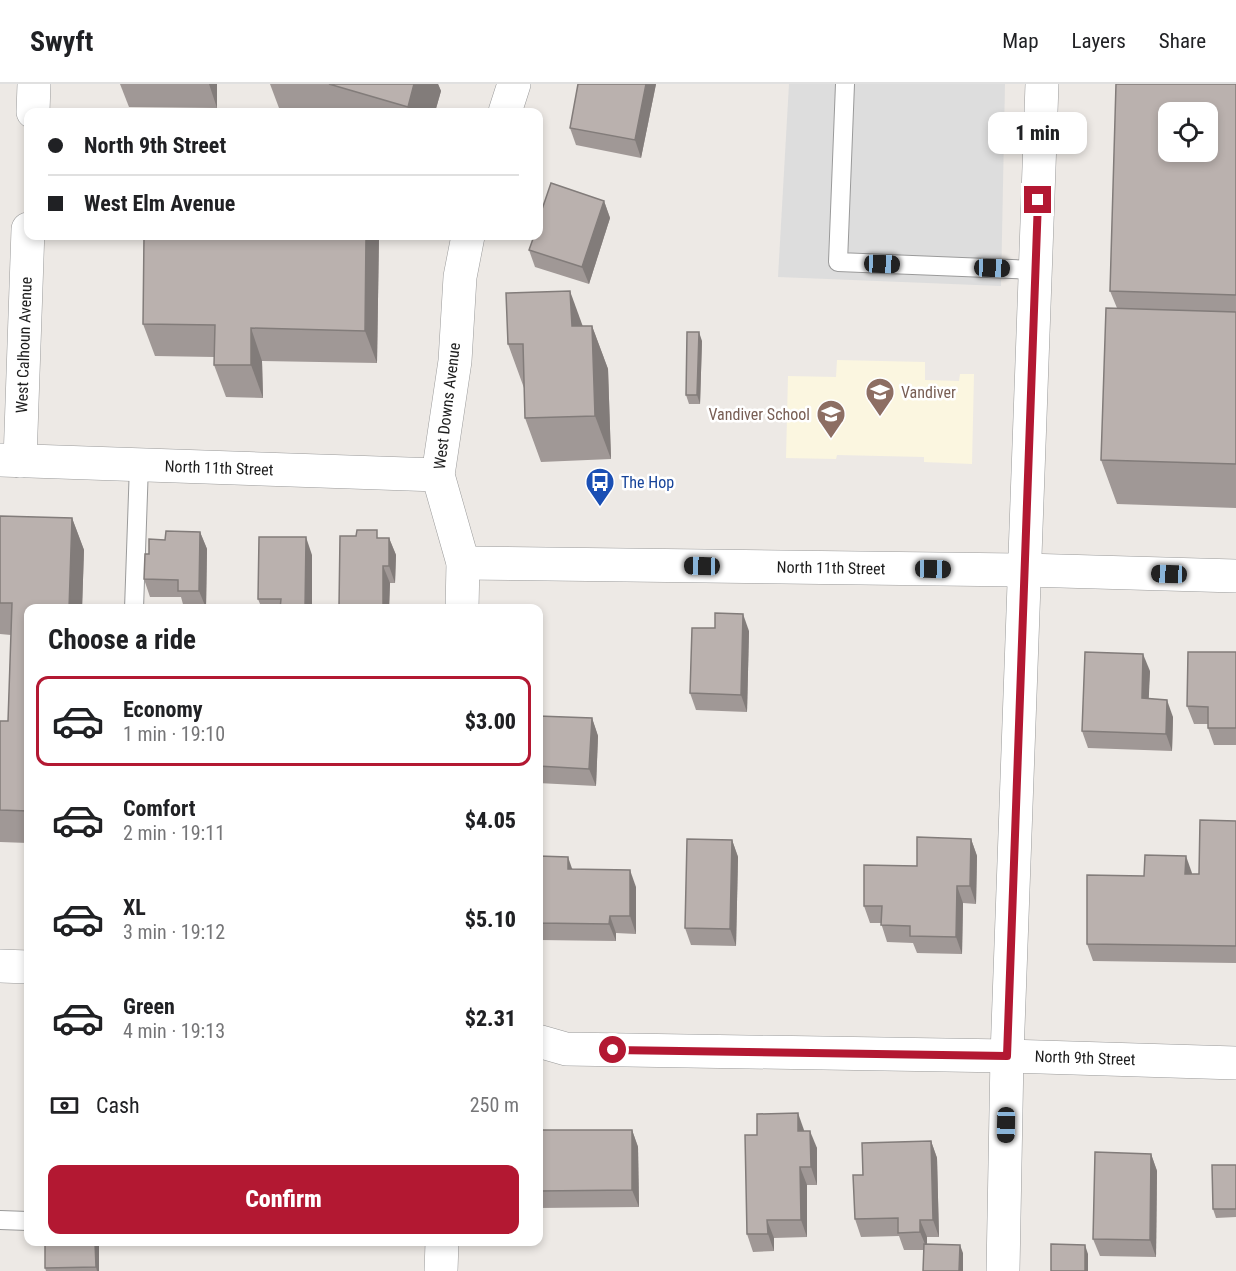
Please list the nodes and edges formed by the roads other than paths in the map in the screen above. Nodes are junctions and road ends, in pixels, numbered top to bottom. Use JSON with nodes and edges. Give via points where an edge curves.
{"nodes":[{"id":1,"x":34,"y":84,"type":"edge"},
{"id":2,"x":514,"y":84,"type":"edge"},
{"id":3,"x":845,"y":84,"type":"edge"},
{"id":4,"x":1042,"y":84,"type":"edge"},
{"id":5,"x":33,"y":108,"type":"edge"},
{"id":6,"x":506,"y":108,"type":"edge"},
{"id":7,"x":27,"y":240,"type":"edge"},
{"id":8,"x":467,"y":240,"type":"edge"},
{"id":9,"x":1036,"y":270,"type":"junction"},
{"id":10,"x":10,"y":461,"type":"edge"},
{"id":11,"x":139,"y":465,"type":"junction"},
{"id":12,"x":438,"y":476,"type":"junction"},
{"id":13,"x":463,"y":563,"type":"junction"},
{"id":14,"x":1025,"y":570,"type":"junction"},
{"id":15,"x":1236,"y":576,"type":"edge"},
{"id":16,"x":134,"y":604,"type":"edge"},
{"id":17,"x":462,"y":604,"type":"edge"},
{"id":18,"x":0,"y":966,"type":"edge"},
{"id":19,"x":24,"y":967,"type":"edge"},
{"id":20,"x":0,"y":994,"type":"edge"},
{"id":21,"x":543,"y":1042,"type":"edge"},
{"id":22,"x":1007,"y":1056,"type":"junction"},
{"id":23,"x":1236,"y":1063,"type":"edge"},
{"id":24,"x":0,"y":1220,"type":"edge"},
{"id":25,"x":24,"y":1221,"type":"edge"},
{"id":26,"x":442,"y":1246,"type":"edge"},
{"id":27,"x":441,"y":1271,"type":"edge"},
{"id":28,"x":1003,"y":1271,"type":"edge"}],
"edges":[{"from":1,"to":5,"type":"street"},
{"from":2,"to":6,"type":"street"},
{"from":3,"to":9,"type":"lane","via":[[838,262]]},
{"from":4,"to":9,"type":"street"},
{"from":7,"to":10,"type":"street","name":"West Calhoun Avenue"},
{"from":8,"to":12,"type":"street","name":"West Downs Avenue"},
{"from":9,"to":14,"type":"street"},
{"from":10,"to":11,"type":"street","name":"North 11th Street"},
{"from":11,"to":12,"type":"street","name":"North 11th Street"},
{"from":11,"to":16,"type":"lane"},
{"from":12,"to":13,"type":"street","name":"West Downs Avenue"},
{"from":13,"to":14,"type":"street","name":"North 11th Street"},
{"from":13,"to":17,"type":"street","name":"West Downs Avenue"},
{"from":14,"to":15,"type":"street","name":"North 11th Street"},
{"from":14,"to":22,"type":"street"},
{"from":18,"to":19,"type":"street"},
{"from":18,"to":20,"type":"street"},
{"from":21,"to":22,"type":"street","name":"North 9th Street","via":[[567,1049]]},
{"from":22,"to":23,"type":"street","name":"North 9th Street"},
{"from":22,"to":28,"type":"street"},
{"from":24,"to":25,"type":"lane"},
{"from":26,"to":27,"type":"street"}]}
